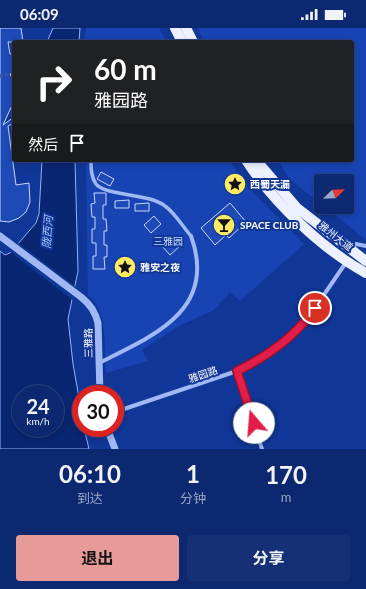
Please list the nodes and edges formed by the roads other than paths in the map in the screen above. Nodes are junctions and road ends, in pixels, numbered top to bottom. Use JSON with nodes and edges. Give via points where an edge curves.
{"nodes":[{"id":1,"x":175,"y":28,"type":"edge"},
{"id":2,"x":186,"y":28,"type":"edge"},
{"id":3,"x":181,"y":40,"type":"edge"},
{"id":4,"x":192,"y":40,"type":"edge"},
{"id":5,"x":91,"y":162,"type":"edge"},
{"id":6,"x":247,"y":162,"type":"edge"},
{"id":7,"x":258,"y":162,"type":"edge"},
{"id":8,"x":0,"y":236,"type":"edge"},
{"id":9,"x":191,"y":236,"type":"joint"},
{"id":10,"x":366,"y":246,"type":"edge"},
{"id":11,"x":350,"y":249,"type":"junction"},
{"id":12,"x":347,"y":260,"type":"junction"},
{"id":13,"x":366,"y":261,"type":"edge"},
{"id":14,"x":366,"y":273,"type":"edge"},
{"id":15,"x":99,"y":363,"type":"junction"},
{"id":16,"x":237,"y":371,"type":"junction"},
{"id":17,"x":100,"y":385,"type":"edge"},
{"id":18,"x":124,"y":409,"type":"edge"},
{"id":19,"x":110,"y":437,"type":"edge"},
{"id":20,"x":115,"y":449,"type":"edge"},
{"id":21,"x":262,"y":449,"type":"edge"}],
"edges":[{"from":1,"to":3,"type":"main road"},
{"from":2,"to":4,"type":"main road"},
{"from":5,"to":9,"type":"street","via":[[91,173],[96,184],[104,190],[138,195],[166,206]]},
{"from":6,"to":12,"type":"main road","name":"雅州大道","via":[[291,214]]},
{"from":7,"to":11,"type":"main road","name":"雅州大道","via":[[297,208]]},
{"from":8,"to":15,"type":"street","name":"三雅路","via":[[89,303],[96,313],[98,324]]},
{"from":9,"to":15,"type":"street","via":[[197,252],[197,271],[189,300],[180,314],[170,324],[142,341]]},
{"from":10,"to":11,"type":"street","via":[[356,244]]},
{"from":11,"to":13,"type":"main road","name":"雅州大道"},
{"from":12,"to":14,"type":"main road","name":"雅州大道"},
{"from":12,"to":16,"type":"street","name":"雅园路","via":[[306,321],[258,360]]},
{"from":15,"to":17,"type":"street","name":"三雅路"},
{"from":16,"to":18,"type":"street","name":"雅园路"},
{"from":16,"to":21,"type":"street"},
{"from":19,"to":20,"type":"street"}]}
